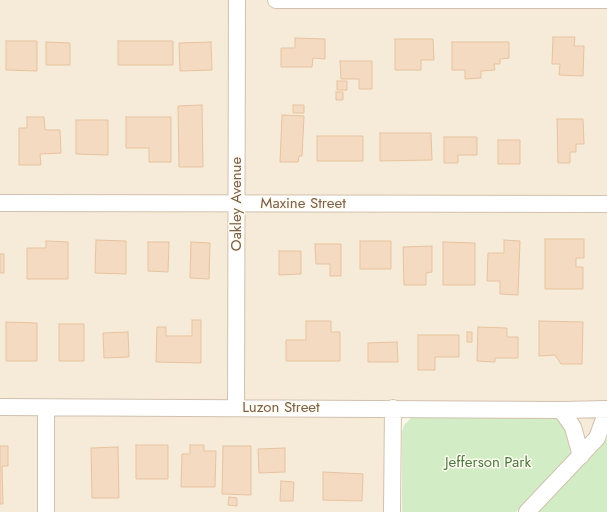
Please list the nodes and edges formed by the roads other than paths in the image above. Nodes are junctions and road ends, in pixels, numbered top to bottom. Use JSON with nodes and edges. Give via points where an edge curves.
{"nodes":[{"id":1,"x":237,"y":0,"type":"edge"},
{"id":2,"x":276,"y":0,"type":"edge"},
{"id":3,"x":607,"y":0,"type":"edge"},
{"id":4,"x":0,"y":203,"type":"edge"},
{"id":5,"x":236,"y":204,"type":"junction"},
{"id":6,"x":607,"y":204,"type":"edge"},
{"id":7,"x":0,"y":407,"type":"edge"},
{"id":8,"x":46,"y":408,"type":"junction"},
{"id":9,"x":236,"y":408,"type":"junction"},
{"id":10,"x":393,"y":408,"type":"junction"},
{"id":11,"x":561,"y":410,"type":"junction"},
{"id":12,"x":607,"y":410,"type":"edge"},
{"id":13,"x":581,"y":456,"type":"junction"},
{"id":14,"x":46,"y":512,"type":"edge"},
{"id":15,"x":392,"y":512,"type":"edge"},
{"id":16,"x":527,"y":512,"type":"edge"}],
"edges":[{"from":1,"to":5,"type":"street","name":"Oakley Avenue"},
{"from":2,"to":3,"type":"street"},
{"from":4,"to":5,"type":"street","name":"Maxine Street"},
{"from":5,"to":6,"type":"street","name":"Maxine Street"},
{"from":5,"to":9,"type":"street","name":"Oakley Avenue"},
{"from":7,"to":8,"type":"street","name":"Luzon Street"},
{"from":8,"to":9,"type":"street","name":"Luzon Street"},
{"from":8,"to":14,"type":"street"},
{"from":9,"to":10,"type":"street","name":"Luzon Street"},
{"from":10,"to":11,"type":"street","name":"Luzon Street"},
{"from":10,"to":15,"type":"street"},
{"from":11,"to":12,"type":"street","name":"Luzon Street"},
{"from":11,"to":13,"type":"street","via":[[573,427]]},
{"from":12,"to":13,"type":"street","via":[[597,438]]},
{"from":13,"to":16,"type":"street"}]}
